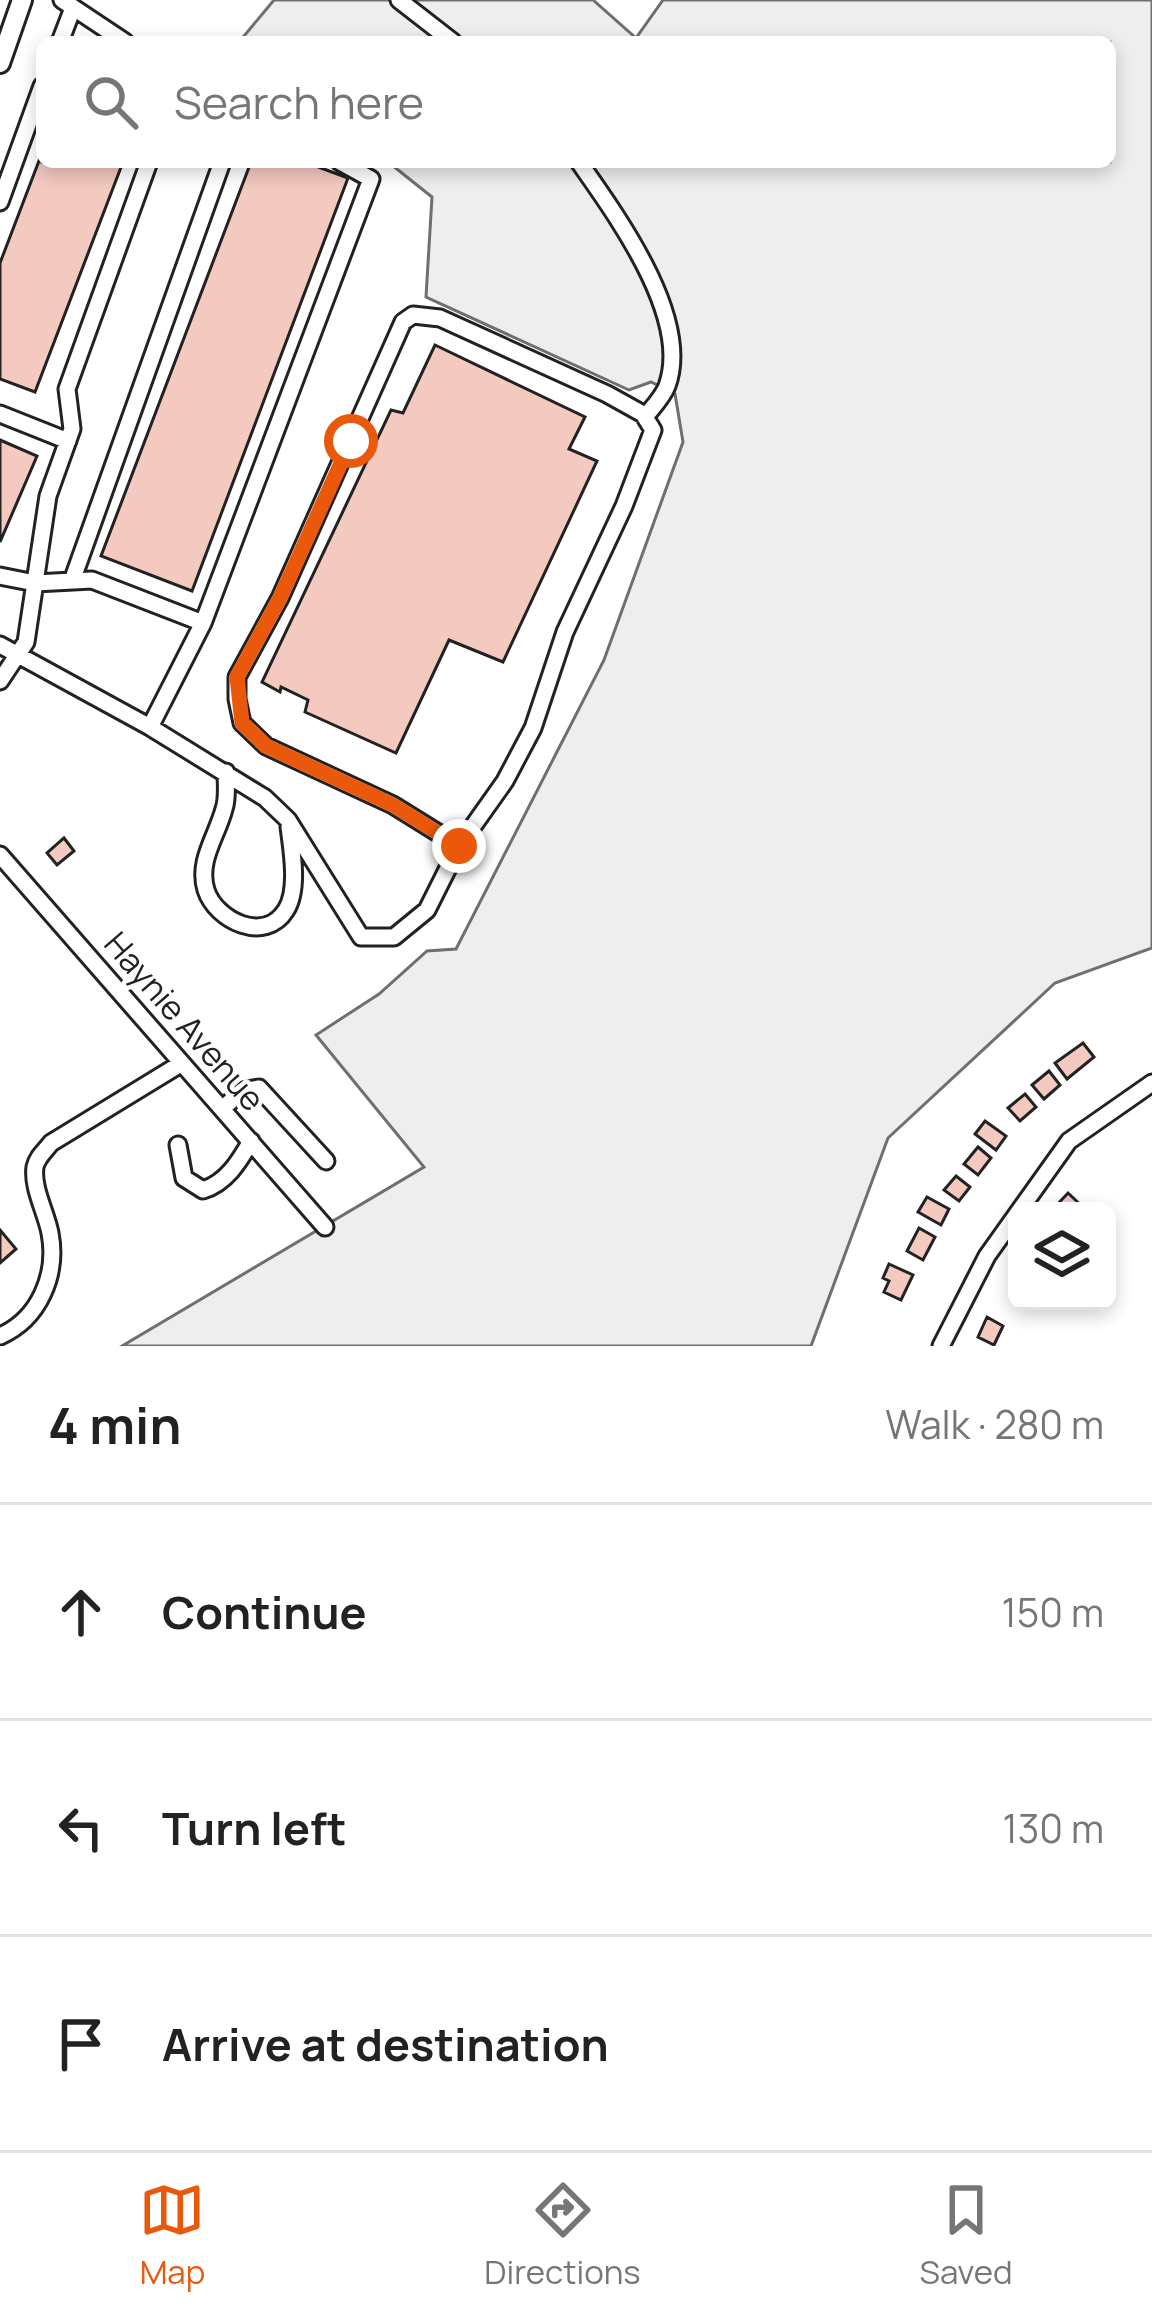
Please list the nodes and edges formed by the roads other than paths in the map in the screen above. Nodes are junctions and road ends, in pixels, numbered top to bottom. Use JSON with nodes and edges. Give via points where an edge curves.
{"nodes":[{"id":1,"x":22,"y":0,"type":"edge"},
{"id":2,"x":399,"y":0,"type":"edge"},
{"id":3,"x":68,"y":4,"type":"edge"},
{"id":4,"x":6,"y":25,"type":"edge"},
{"id":5,"x":60,"y":36,"type":"edge"},
{"id":6,"x":116,"y":36,"type":"edge"},
{"id":7,"x":445,"y":36,"type":"edge"},
{"id":8,"x":0,"y":63,"type":"edge"},
{"id":9,"x":36,"y":103,"type":"edge"},
{"id":10,"x":147,"y":168,"type":"edge"},
{"id":11,"x":220,"y":168,"type":"edge"},
{"id":12,"x":351,"y":168,"type":"edge"},
{"id":13,"x":583,"y":168,"type":"edge"},
{"id":14,"x":0,"y":202,"type":"edge"},
{"id":15,"x":0,"y":414,"type":"edge"},
{"id":16,"x":645,"y":417,"type":"junction"},
{"id":17,"x":68,"y":441,"type":"junction"},
{"id":18,"x":0,"y":576,"type":"edge"},
{"id":19,"x":72,"y":581,"type":"junction"},
{"id":20,"x":35,"y":583,"type":"junction"},
{"id":21,"x":203,"y":623,"type":"junction"},
{"id":22,"x":0,"y":645,"type":"edge"},
{"id":23,"x":19,"y":655,"type":"junction"},
{"id":24,"x":0,"y":681,"type":"edge"},
{"id":25,"x":150,"y":727,"type":"junction"},
{"id":26,"x":226,"y":772,"type":"junction"},
{"id":27,"x":288,"y":820,"type":"junction"},
{"id":28,"x":459,"y":846,"type":"junction"},
{"id":29,"x":0,"y":855,"type":"edge"},
{"id":30,"x":182,"y":1063,"type":"junction"},
{"id":31,"x":1152,"y":1083,"type":"edge"},
{"id":32,"x":222,"y":1109,"type":"junction"},
{"id":33,"x":250,"y":1142,"type":"junction"},
{"id":34,"x":178,"y":1144,"type":"dead end"},
{"id":35,"x":326,"y":1161,"type":"dead end"},
{"id":36,"x":325,"y":1227,"type":"dead end"},
{"id":37,"x":0,"y":1336,"type":"edge"},
{"id":38,"x":941,"y":1346,"type":"edge"}],
"edges":[{"from":1,"to":4,"type":"main road"},
{"from":2,"to":7,"type":"street"},
{"from":3,"to":5,"type":"street"},
{"from":3,"to":6,"type":"street"},
{"from":4,"to":8,"type":"main road"},
{"from":9,"to":14,"type":"street"},
{"from":10,"to":17,"type":"street","via":[[68,388]]},
{"from":11,"to":19,"type":"street"},
{"from":12,"to":21,"type":"street","via":[[371,179]]},
{"from":13,"to":16,"type":"street","via":[[670,326],[667,386]]},
{"from":15,"to":17,"type":"street"},
{"from":16,"to":28,"type":"street","via":[[653,430],[643,460],[565,632],[533,728]]},
{"from":16,"to":28,"type":"street","via":[[440,318],[413,314],[237,677],[242,723],[266,746],[393,805]]},
{"from":17,"to":20,"type":"street","via":[[48,496]]},
{"from":18,"to":20,"type":"street"},
{"from":19,"to":20,"type":"street"},
{"from":19,"to":21,"type":"street","via":[[92,580]]},
{"from":20,"to":23,"type":"street"},
{"from":21,"to":25,"type":"street"},
{"from":22,"to":23,"type":"street"},
{"from":23,"to":24,"type":"street"},
{"from":23,"to":25,"type":"street"},
{"from":25,"to":26,"type":"street"},
{"from":26,"to":27,"type":"street"},
{"from":26,"to":27,"type":"street","via":[[226,804],[204,879],[219,913],[239,926],[275,922],[290,904]]},
{"from":27,"to":28,"type":"street","via":[[361,937],[394,937],[427,910]]},
{"from":29,"to":30,"type":"street","name":"Haynie Avenue"},
{"from":30,"to":32,"type":"street","name":"Haynie Avenue"},
{"from":30,"to":37,"type":"street","via":[[39,1158],[34,1169],[51,1237],[50,1270],[37,1306],[20,1328]]},
{"from":31,"to":38,"type":"street","via":[[1069,1141],[987,1256]]},
{"from":32,"to":33,"type":"street","name":"Haynie Avenue"},
{"from":32,"to":35,"type":"street","via":[[242,1090],[259,1088]]},
{"from":33,"to":34,"type":"street","via":[[231,1172],[202,1190],[184,1178]]},
{"from":33,"to":36,"type":"street","name":"Haynie Avenue"}]}
